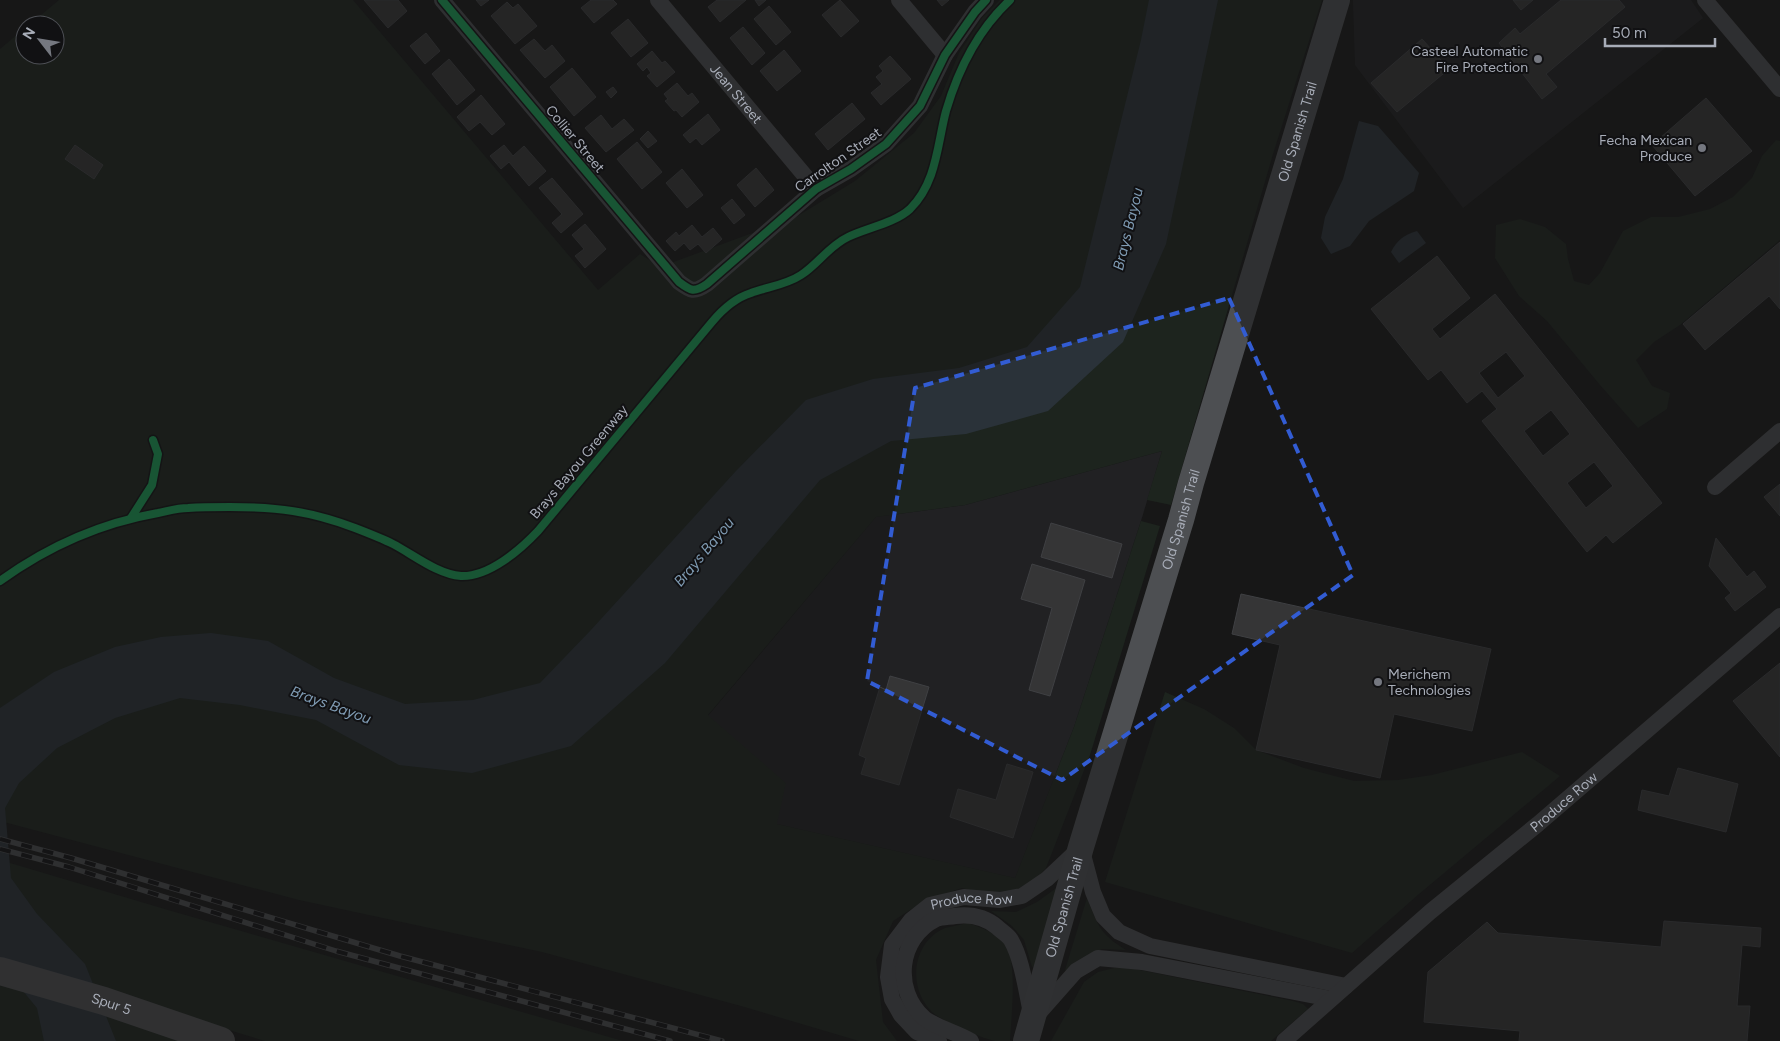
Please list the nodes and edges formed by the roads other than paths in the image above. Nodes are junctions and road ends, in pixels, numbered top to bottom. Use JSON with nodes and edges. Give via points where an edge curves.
{"nodes":[{"id":1,"x":442,"y":0,"type":"edge"},
{"id":2,"x":658,"y":0,"type":"edge"},
{"id":3,"x":898,"y":0,"type":"edge"},
{"id":4,"x":986,"y":0,"type":"edge"},
{"id":5,"x":1337,"y":0,"type":"edge"},
{"id":6,"x":1705,"y":0,"type":"edge"},
{"id":7,"x":945,"y":55,"type":"junction"},
{"id":8,"x":1780,"y":89,"type":"edge"},
{"id":9,"x":816,"y":189,"type":"junction"},
{"id":10,"x":693,"y":290,"type":"joint"},
{"id":11,"x":1780,"y":431,"type":"edge"},
{"id":12,"x":1715,"y":487,"type":"dead end"},
{"id":13,"x":1780,"y":616,"type":"edge"},
{"id":14,"x":1081,"y":847,"type":"junction"},
{"id":15,"x":0,"y":972,"type":"edge"},
{"id":16,"x":1346,"y":986,"type":"junction"},
{"id":17,"x":1331,"y":999,"type":"junction"},
{"id":18,"x":1030,"y":1030,"type":"edge"},
{"id":19,"x":209,"y":1037,"type":"edge"},
{"id":20,"x":939,"y":1041,"type":"edge"},
{"id":21,"x":971,"y":1041,"type":"edge"},
{"id":22,"x":1284,"y":1041,"type":"edge"}],
"edges":[{"from":1,"to":10,"type":"street","name":"Collier Street","via":[[679,282]]},
{"from":2,"to":9,"type":"street","name":"Jean Street"},
{"from":3,"to":7,"type":"street"},
{"from":4,"to":7,"type":"street","name":"Carrolton Street"},
{"from":5,"to":14,"type":"main road","name":"Old Spanish Trail"},
{"from":6,"to":8,"type":"street"},
{"from":7,"to":9,"type":"street","name":"Carrolton Street","via":[[920,106],[886,144]]},
{"from":9,"to":10,"type":"street","name":"Carrolton Street","via":[[707,284]]},
{"from":11,"to":12,"type":"street"},
{"from":13,"to":16,"type":"street","name":"Produce Row"},
{"from":14,"to":16,"type":"street","via":[[1103,916],[1119,932],[1150,946]]},
{"from":14,"to":18,"type":"main road","name":"Old Spanish Trail"},
{"from":14,"to":20,"type":"street","name":"Produce Row","via":[[1048,879],[1022,896],[1000,900],[964,897],[930,905],[911,920],[892,945],[888,977],[892,999],[917,1032]]},
{"from":15,"to":19,"type":"highway","name":"Spur 5","number":"Spur 5","via":[[104,1001]]},
{"from":16,"to":17,"type":"street","name":"Produce Row"},
{"from":17,"to":18,"type":"street","via":[[1142,962],[1098,958],[1076,971]]},
{"from":17,"to":22,"type":"street","name":"Produce Row"},
{"from":18,"to":21,"type":"street","name":"Produce Row","via":[[1020,963],[1010,938],[989,920],[967,914],[937,918],[921,930],[906,951],[903,976],[906,992],[925,1019]]}]}
